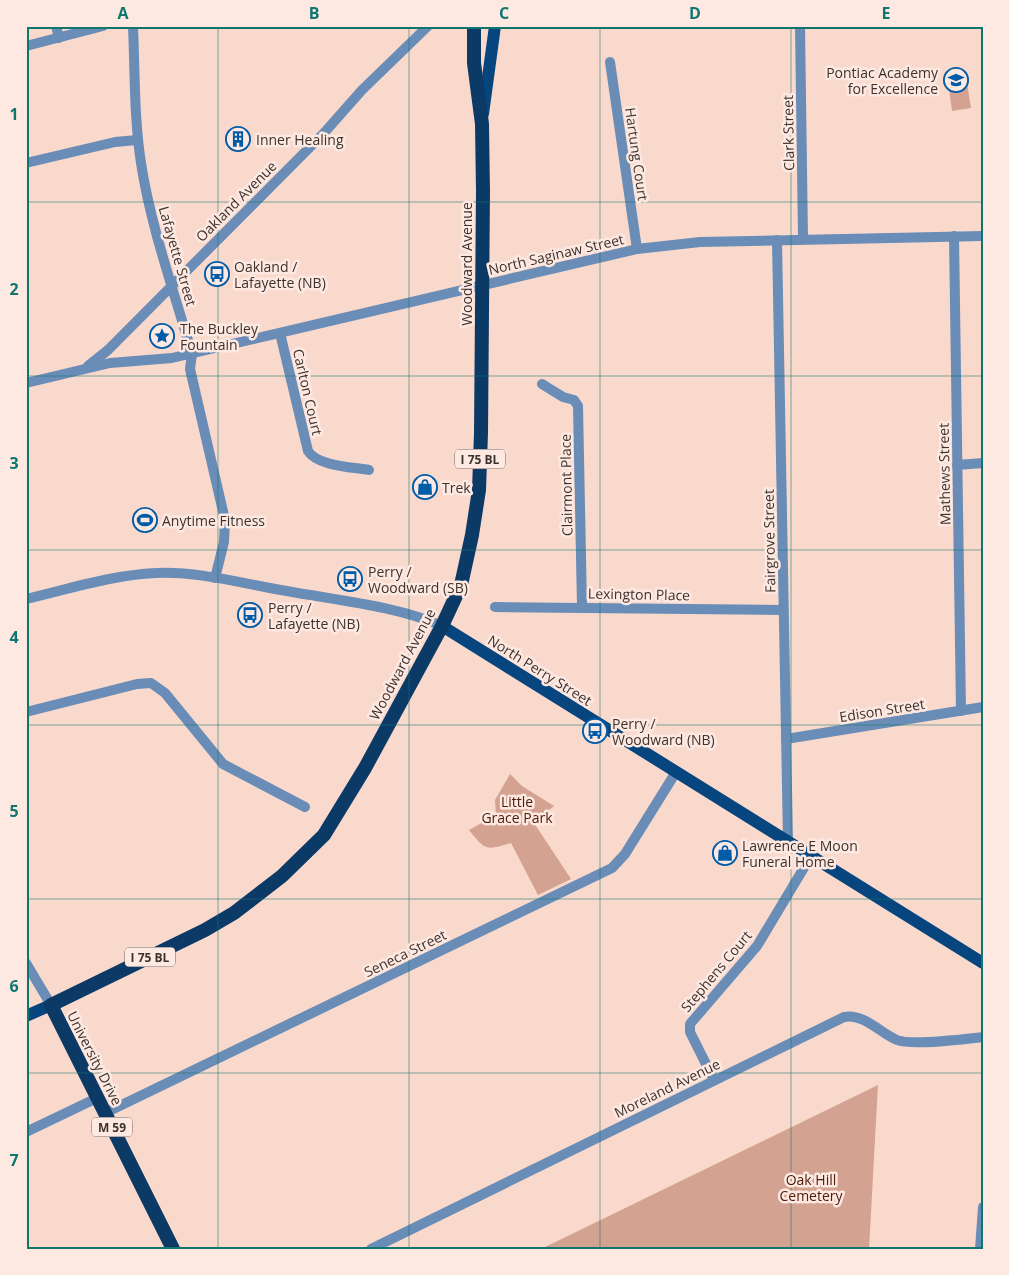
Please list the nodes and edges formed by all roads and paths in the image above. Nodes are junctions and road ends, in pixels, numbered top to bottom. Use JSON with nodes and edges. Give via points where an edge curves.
{"nodes":[{"id":1,"x":56,"y":26,"type":"edge"},
{"id":2,"x":103,"y":26,"type":"edge"},
{"id":3,"x":134,"y":26,"type":"edge"},
{"id":4,"x":428,"y":26,"type":"edge"},
{"id":5,"x":474,"y":26,"type":"edge"},
{"id":6,"x":495,"y":26,"type":"edge"},
{"id":7,"x":800,"y":26,"type":"edge"},
{"id":8,"x":59,"y":38,"type":"junction"},
{"id":9,"x":26,"y":46,"type":"edge"},
{"id":10,"x":610,"y":62,"type":"dead end"},
{"id":11,"x":482,"y":124,"type":"junction"},
{"id":12,"x":137,"y":140,"type":"junction"},
{"id":13,"x":26,"y":163,"type":"edge"},
{"id":14,"x":954,"y":236,"type":"junction"},
{"id":15,"x":983,"y":236,"type":"edge"},
{"id":16,"x":777,"y":240,"type":"junction"},
{"id":17,"x":803,"y":240,"type":"junction"},
{"id":18,"x":637,"y":249,"type":"junction"},
{"id":19,"x":172,"y":285,"type":"junction"},
{"id":20,"x":483,"y":285,"type":"junction"},
{"id":21,"x":280,"y":333,"type":"junction"},
{"id":22,"x":192,"y":354,"type":"junction"},
{"id":23,"x":81,"y":370,"type":"junction"},
{"id":24,"x":26,"y":383,"type":"edge"},
{"id":25,"x":542,"y":384,"type":"dead end"},
{"id":26,"x":983,"y":463,"type":"edge"},
{"id":27,"x":957,"y":464,"type":"junction"},
{"id":28,"x":369,"y":470,"type":"dead end"},
{"id":29,"x":215,"y":578,"type":"junction"},
{"id":30,"x":26,"y":599,"type":"edge"},
{"id":31,"x":495,"y":607,"type":"dead end"},
{"id":32,"x":582,"y":608,"type":"junction"},
{"id":33,"x":784,"y":610,"type":"junction"},
{"id":34,"x":442,"y":626,"type":"junction"},
{"id":35,"x":983,"y":708,"type":"edge"},
{"id":36,"x":961,"y":711,"type":"junction"},
{"id":37,"x":26,"y":712,"type":"edge"},
{"id":38,"x":786,"y":739,"type":"junction"},
{"id":39,"x":676,"y":772,"type":"junction"},
{"id":40,"x":305,"y":807,"type":"dead end"},
{"id":41,"x":788,"y":842,"type":"junction"},
{"id":42,"x":811,"y":856,"type":"junction"},
{"id":43,"x":26,"y":963,"type":"edge"},
{"id":44,"x":983,"y":963,"type":"edge"},
{"id":45,"x":51,"y":1005,"type":"junction"},
{"id":46,"x":26,"y":1016,"type":"edge"},
{"id":47,"x":983,"y":1037,"type":"edge"},
{"id":48,"x":714,"y":1080,"type":"junction"},
{"id":49,"x":97,"y":1098,"type":"junction"},
{"id":50,"x":105,"y":1113,"type":"junction"},
{"id":51,"x":26,"y":1132,"type":"edge"},
{"id":52,"x":983,"y":1206,"type":"edge"},
{"id":53,"x":173,"y":1249,"type":"edge"},
{"id":54,"x":371,"y":1249,"type":"edge"},
{"id":55,"x":980,"y":1249,"type":"edge"}],
"edges":[{"from":1,"to":8,"type":"street"},
{"from":2,"to":8,"type":"street"},
{"from":3,"to":12,"type":"street","name":"Lafayette Street"},
{"from":4,"to":19,"type":"street","name":"Oakland Avenue"},
{"from":5,"to":11,"type":"highway","name":"Woodward Avenue","number":"I 75 BL","via":[[474,63]]},
{"from":6,"to":11,"type":"main road"},
{"from":7,"to":17,"type":"street","name":"Clark Street"},
{"from":8,"to":9,"type":"street"},
{"from":10,"to":18,"type":"street","name":"Hartung Court"},
{"from":11,"to":20,"type":"highway","name":"Woodward Avenue","number":"I 75 BL"},
{"from":12,"to":13,"type":"street","via":[[114,142]]},
{"from":12,"to":19,"type":"street","name":"Lafayette Street","via":[[153,221]]},
{"from":14,"to":15,"type":"street","name":"North Saginaw Street"},
{"from":14,"to":17,"type":"street","name":"North Saginaw Street"},
{"from":14,"to":27,"type":"street","name":"Mathews Street"},
{"from":16,"to":17,"type":"street","name":"North Saginaw Street"},
{"from":16,"to":18,"type":"street","name":"North Saginaw Street","via":[[681,243]]},
{"from":16,"to":33,"type":"street","name":"Fairgrove Street"},
{"from":18,"to":20,"type":"street","name":"North Saginaw Street"},
{"from":19,"to":22,"type":"street","name":"Lafayette Street"},
{"from":19,"to":23,"type":"street","name":"Oakland Avenue","via":[[97,359]]},
{"from":20,"to":21,"type":"street","name":"North Saginaw Street"},
{"from":20,"to":34,"type":"highway","name":"Woodward Avenue","number":"I 75 BL","via":[[479,490],[461,585]]},
{"from":21,"to":22,"type":"street","name":"North Saginaw Street"},
{"from":21,"to":28,"type":"street","name":"Carlton Court","via":[[311,456],[320,461]]},
{"from":22,"to":23,"type":"street","name":"North Saginaw Street","via":[[162,360],[110,363]]},
{"from":22,"to":29,"type":"street","name":"Lafayette Street","via":[[190,369],[225,520],[224,542]]},
{"from":23,"to":24,"type":"street","name":"North Saginaw Street"},
{"from":25,"to":32,"type":"street","name":"Clairmont Place","via":[[573,399],[578,406]]},
{"from":26,"to":27,"type":"street"},
{"from":27,"to":36,"type":"street","name":"Mathews Street"},
{"from":29,"to":30,"type":"street","name":"North Perry Street","via":[[168,573],[135,575]]},
{"from":29,"to":34,"type":"street","name":"North Perry Street","via":[[416,616]]},
{"from":31,"to":32,"type":"street","name":"Lexington Place"},
{"from":32,"to":33,"type":"street","name":"Lexington Place"},
{"from":33,"to":38,"type":"street","name":"Fairgrove Street"},
{"from":34,"to":39,"type":"main road","name":"North Perry Street"},
{"from":34,"to":45,"type":"highway","name":"Woodward Avenue","number":"I 75 BL","via":[[365,768],[324,834],[282,876],[234,913],[205,930]]},
{"from":35,"to":36,"type":"street","name":"Edison Street"},
{"from":36,"to":38,"type":"street","name":"Edison Street"},
{"from":37,"to":40,"type":"street","via":[[151,683],[170,697],[219,761]]},
{"from":38,"to":41,"type":"street","name":"Fairgrove Street"},
{"from":39,"to":41,"type":"main road","name":"North Perry Street"},
{"from":39,"to":50,"type":"street","name":"Seneca Street","via":[[625,854],[612,868]]},
{"from":41,"to":42,"type":"main road","name":"North Perry Street"},
{"from":42,"to":44,"type":"main road","name":"North Perry Street"},
{"from":42,"to":48,"type":"street","name":"Stephens Court","via":[[758,943],[690,1024],[690,1032]]},
{"from":43,"to":45,"type":"street","name":"University Drive"},
{"from":45,"to":46,"type":"main road","name":"Woodward Avenue","number":"I 75 BL"},
{"from":45,"to":49,"type":"highway","name":"University Drive","number":"M 59"},
{"from":47,"to":48,"type":"street","name":"Moreland Avenue","via":[[905,1042],[858,1018],[847,1016]]},
{"from":48,"to":54,"type":"street","name":"Moreland Avenue"},
{"from":49,"to":50,"type":"highway","name":"University Drive","number":"M 59"},
{"from":49,"to":51,"type":"street"},
{"from":50,"to":53,"type":"highway","name":"University Drive","number":"M 59"},
{"from":52,"to":55,"type":"street"}]}
